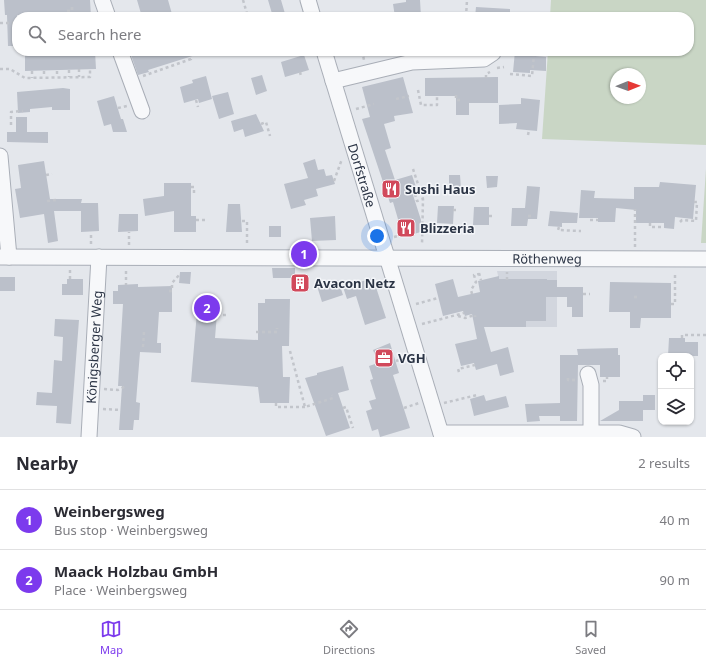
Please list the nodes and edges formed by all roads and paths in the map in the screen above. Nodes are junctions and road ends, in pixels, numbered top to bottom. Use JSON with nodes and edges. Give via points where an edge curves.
{"nodes":[{"id":1,"x":102,"y":0,"type":"edge"},
{"id":2,"x":243,"y":0,"type":"edge"},
{"id":3,"x":308,"y":0,"type":"edge"},
{"id":4,"x":466,"y":0,"type":"edge"},
{"id":5,"x":72,"y":6,"type":"dead end"},
{"id":6,"x":67,"y":12,"type":"edge"},
{"id":7,"x":106,"y":12,"type":"edge"},
{"id":8,"x":245,"y":12,"type":"edge"},
{"id":9,"x":312,"y":12,"type":"edge"},
{"id":10,"x":466,"y":12,"type":"edge"},
{"id":11,"x":0,"y":23,"type":"edge"},
{"id":12,"x":12,"y":23,"type":"edge"},
{"id":13,"x":122,"y":56,"type":"edge"},
{"id":14,"x":326,"y":56,"type":"edge"},
{"id":15,"x":488,"y":56,"type":"edge"},
{"id":16,"x":534,"y":56,"type":"edge"},
{"id":17,"x":191,"y":57,"type":"dead end"},
{"id":18,"x":0,"y":69,"type":"edge"},
{"id":19,"x":79,"y":69,"type":"dead end"},
{"id":20,"x":90,"y":69,"type":"dead end"},
{"id":21,"x":69,"y":70,"type":"dead end"},
{"id":22,"x":32,"y":71,"type":"dead end"},
{"id":23,"x":44,"y":71,"type":"dead end"},
{"id":24,"x":57,"y":71,"type":"dead end"},
{"id":25,"x":300,"y":72,"type":"dead end"},
{"id":26,"x":510,"y":74,"type":"dead end"},
{"id":27,"x":301,"y":76,"type":"dead end"},
{"id":28,"x":57,"y":77,"type":"junction"},
{"id":29,"x":69,"y":77,"type":"junction"},
{"id":30,"x":79,"y":77,"type":"junction"},
{"id":31,"x":32,"y":78,"type":"junction"},
{"id":32,"x":44,"y":78,"type":"junction"},
{"id":33,"x":131,"y":80,"type":"junction"},
{"id":34,"x":333,"y":81,"type":"junction"},
{"id":35,"x":418,"y":90,"type":"dead end"},
{"id":36,"x":456,"y":95,"type":"dead end"},
{"id":37,"x":409,"y":96,"type":"dead end"},
{"id":38,"x":437,"y":96,"type":"dead end"},
{"id":39,"x":396,"y":99,"type":"dead end"},
{"id":40,"x":196,"y":100,"type":"dead end"},
{"id":41,"x":462,"y":100,"type":"dead end"},
{"id":42,"x":374,"y":104,"type":"dead end"},
{"id":43,"x":198,"y":106,"type":"dead end"},
{"id":44,"x":23,"y":111,"type":"dead end"},
{"id":45,"x":142,"y":111,"type":"dead end"},
{"id":46,"x":343,"y":112,"type":"junction"},
{"id":47,"x":261,"y":124,"type":"dead end"},
{"id":48,"x":11,"y":125,"type":"dead end"},
{"id":49,"x":529,"y":130,"type":"dead end"},
{"id":50,"x":528,"y":135,"type":"dead end"},
{"id":51,"x":270,"y":136,"type":"dead end"},
{"id":52,"x":0,"y":156,"type":"edge"},
{"id":53,"x":342,"y":159,"type":"dead end"},
{"id":54,"x":413,"y":169,"type":"dead end"},
{"id":55,"x":52,"y":174,"type":"dead end"},
{"id":56,"x":46,"y":175,"type":"dead end"},
{"id":57,"x":334,"y":181,"type":"dead end"},
{"id":58,"x":191,"y":187,"type":"dead end"},
{"id":59,"x":415,"y":194,"type":"dead end"},
{"id":60,"x":194,"y":196,"type":"dead end"},
{"id":61,"x":423,"y":199,"type":"junction"},
{"id":62,"x":56,"y":200,"type":"dead end"},
{"id":63,"x":47,"y":201,"type":"dead end"},
{"id":64,"x":694,"y":202,"type":"dead end"},
{"id":65,"x":453,"y":210,"type":"dead end"},
{"id":66,"x":459,"y":210,"type":"dead end"},
{"id":67,"x":635,"y":210,"type":"dead end"},
{"id":68,"x":528,"y":216,"type":"dead end"},
{"id":69,"x":534,"y":216,"type":"dead end"},
{"id":70,"x":196,"y":220,"type":"dead end"},
{"id":71,"x":205,"y":220,"type":"dead end"},
{"id":72,"x":590,"y":220,"type":"dead end"},
{"id":73,"x":598,"y":220,"type":"dead end"},
{"id":74,"x":242,"y":221,"type":"dead end"},
{"id":75,"x":680,"y":222,"type":"dead end"},
{"id":76,"x":650,"y":223,"type":"dead end"},
{"id":77,"x":559,"y":227,"type":"dead end"},
{"id":78,"x":661,"y":227,"type":"dead end"},
{"id":79,"x":582,"y":231,"type":"dead end"},
{"id":80,"x":4,"y":257,"type":"edge"},
{"id":81,"x":99,"y":257,"type":"junction"},
{"id":82,"x":247,"y":258,"type":"junction"},
{"id":83,"x":387,"y":258,"type":"junction"},
{"id":84,"x":422,"y":258,"type":"junction"},
{"id":85,"x":635,"y":258,"type":"junction"},
{"id":86,"x":675,"y":258,"type":"junction"},
{"id":87,"x":706,"y":258,"type":"edge"},
{"id":88,"x":180,"y":274,"type":"dead end"},
{"id":89,"x":480,"y":274,"type":"dead end"},
{"id":90,"x":169,"y":291,"type":"dead end"},
{"id":91,"x":472,"y":294,"type":"dead end"},
{"id":92,"x":583,"y":294,"type":"dead end"},
{"id":93,"x":590,"y":294,"type":"dead end"},
{"id":94,"x":634,"y":297,"type":"dead end"},
{"id":95,"x":638,"y":297,"type":"dead end"},
{"id":96,"x":438,"y":298,"type":"dead end"},
{"id":97,"x":671,"y":304,"type":"dead end"},
{"id":98,"x":403,"y":307,"type":"junction"},
{"id":99,"x":464,"y":313,"type":"dead end"},
{"id":100,"x":217,"y":315,"type":"dead end"},
{"id":101,"x":457,"y":315,"type":"junction"},
{"id":102,"x":228,"y":316,"type":"dead end"},
{"id":103,"x":475,"y":317,"type":"dead end"},
{"id":104,"x":277,"y":328,"type":"dead end"},
{"id":105,"x":409,"y":328,"type":"junction"},
{"id":106,"x":144,"y":332,"type":"dead end"},
{"id":107,"x":256,"y":332,"type":"dead end"},
{"id":108,"x":706,"y":335,"type":"edge"},
{"id":109,"x":682,"y":338,"type":"dead end"},
{"id":110,"x":143,"y":347,"type":"dead end"},
{"id":111,"x":290,"y":350,"type":"dead end"},
{"id":112,"x":475,"y":365,"type":"dead end"},
{"id":113,"x":459,"y":372,"type":"dead end"},
{"id":114,"x":588,"y":374,"type":"dead end"},
{"id":115,"x":126,"y":386,"type":"dead end"},
{"id":116,"x":92,"y":389,"type":"junction"},
{"id":117,"x":332,"y":395,"type":"dead end"},
{"id":118,"x":477,"y":397,"type":"dead end"},
{"id":119,"x":276,"y":403,"type":"dead end"},
{"id":120,"x":433,"y":406,"type":"junction"},
{"id":121,"x":305,"y":407,"type":"junction"},
{"id":122,"x":343,"y":408,"type":"dead end"},
{"id":123,"x":353,"y":428,"type":"dead end"},
{"id":124,"x":591,"y":433,"type":"junction"},
{"id":125,"x":442,"y":435,"type":"edge"},
{"id":126,"x":89,"y":437,"type":"edge"},
{"id":127,"x":633,"y":437,"type":"edge"}],
"edges":[{"from":1,"to":7,"type":"street"},
{"from":2,"to":8,"type":"path"},
{"from":3,"to":9,"type":"street"},
{"from":4,"to":10,"type":"path"},
{"from":5,"to":6,"type":"path","via":[[72,11]]},
{"from":11,"to":12,"type":"path"},
{"from":13,"to":33,"type":"street"},
{"from":14,"to":34,"type":"street","name":"Dorfstraße"},
{"from":15,"to":34,"type":"street","via":[[484,59],[412,62]]},
{"from":16,"to":26,"type":"path","via":[[532,76]]},
{"from":17,"to":33,"type":"path"},
{"from":18,"to":31,"type":"path","via":[[10,69],[25,78]]},
{"from":19,"to":30,"type":"path"},
{"from":20,"to":30,"type":"path","via":[[90,77]]},
{"from":21,"to":29,"type":"path"},
{"from":22,"to":31,"type":"path"},
{"from":23,"to":32,"type":"path"},
{"from":24,"to":28,"type":"path"},
{"from":25,"to":27,"type":"path"},
{"from":28,"to":29,"type":"path"},
{"from":28,"to":32,"type":"path"},
{"from":29,"to":30,"type":"path"},
{"from":31,"to":32,"type":"path"},
{"from":33,"to":45,"type":"street"},
{"from":34,"to":46,"type":"street","name":"Dorfstraße"},
{"from":35,"to":38,"type":"path","via":[[421,105],[437,104]]},
{"from":36,"to":41,"type":"path","via":[[456,100]]},
{"from":37,"to":39,"type":"path"},
{"from":40,"to":43,"type":"path"},
{"from":42,"to":46,"type":"path"},
{"from":44,"to":48,"type":"path","via":[[11,112]]},
{"from":46,"to":83,"type":"street","name":"Dorfstraße"},
{"from":47,"to":51,"type":"path","via":[[266,122]]},
{"from":49,"to":50,"type":"path"},
{"from":52,"to":80,"type":"street"},
{"from":53,"to":57,"type":"path"},
{"from":54,"to":61,"type":"path"},
{"from":55,"to":56,"type":"path"},
{"from":58,"to":60,"type":"path","via":[[194,187]]},
{"from":59,"to":61,"type":"path","via":[[418,201]]},
{"from":61,"to":84,"type":"path"},
{"from":62,"to":63,"type":"path"},
{"from":64,"to":75,"type":"path","via":[[698,202],[696,221]]},
{"from":65,"to":66,"type":"path"},
{"from":67,"to":85,"type":"path"},
{"from":68,"to":69,"type":"path"},
{"from":70,"to":71,"type":"path"},
{"from":72,"to":73,"type":"path"},
{"from":74,"to":82,"type":"path","via":[[247,221]]},
{"from":76,"to":78,"type":"path","via":[[650,227]]},
{"from":77,"to":79,"type":"path","via":[[558,230]]},
{"from":80,"to":81,"type":"street","name":"Röthenweg"},
{"from":81,"to":82,"type":"street","name":"Röthenweg"},
{"from":81,"to":116,"type":"street","name":"Königsberger Weg"},
{"from":82,"to":83,"type":"street","name":"Röthenweg"},
{"from":83,"to":84,"type":"street","name":"Röthenweg"},
{"from":83,"to":98,"type":"street","name":"Dorfstraße"},
{"from":84,"to":85,"type":"street","name":"Röthenweg"},
{"from":85,"to":86,"type":"street","name":"Röthenweg"},
{"from":86,"to":87,"type":"street","name":"Röthenweg"},
{"from":86,"to":97,"type":"path","via":[[674,304]]},
{"from":88,"to":90,"type":"path","via":[[172,283],[172,291]]},
{"from":89,"to":91,"type":"path","via":[[474,275],[476,282],[471,290]]},
{"from":92,"to":93,"type":"path"},
{"from":94,"to":95,"type":"path"},
{"from":96,"to":98,"type":"path"},
{"from":98,"to":105,"type":"street","name":"Dorfstraße"},
{"from":99,"to":101,"type":"path"},
{"from":100,"to":102,"type":"path"},
{"from":101,"to":103,"type":"path","via":[[465,318],[474,315]]},
{"from":101,"to":105,"type":"path"},
{"from":104,"to":107,"type":"path","via":[[278,332]]},
{"from":105,"to":120,"type":"street","name":"Dorfstraße"},
{"from":106,"to":110,"type":"path"},
{"from":108,"to":109,"type":"path","via":[[682,335]]},
{"from":111,"to":121,"type":"path"},
{"from":112,"to":113,"type":"path","via":[[458,369]]},
{"from":114,"to":124,"type":"street","via":[[591,385]]},
{"from":115,"to":116,"type":"path","via":[[118,390]]},
{"from":116,"to":126,"type":"street","name":"Königsberger Weg"},
{"from":117,"to":121,"type":"path","via":[[333,398]]},
{"from":118,"to":120,"type":"path"},
{"from":119,"to":121,"type":"path","via":[[276,407]]},
{"from":120,"to":125,"type":"street","name":"Dorfstraße"},
{"from":122,"to":123,"type":"path","via":[[346,407]]},
{"from":124,"to":125,"type":"street"},
{"from":124,"to":127,"type":"street","via":[[619,433]]}]}
